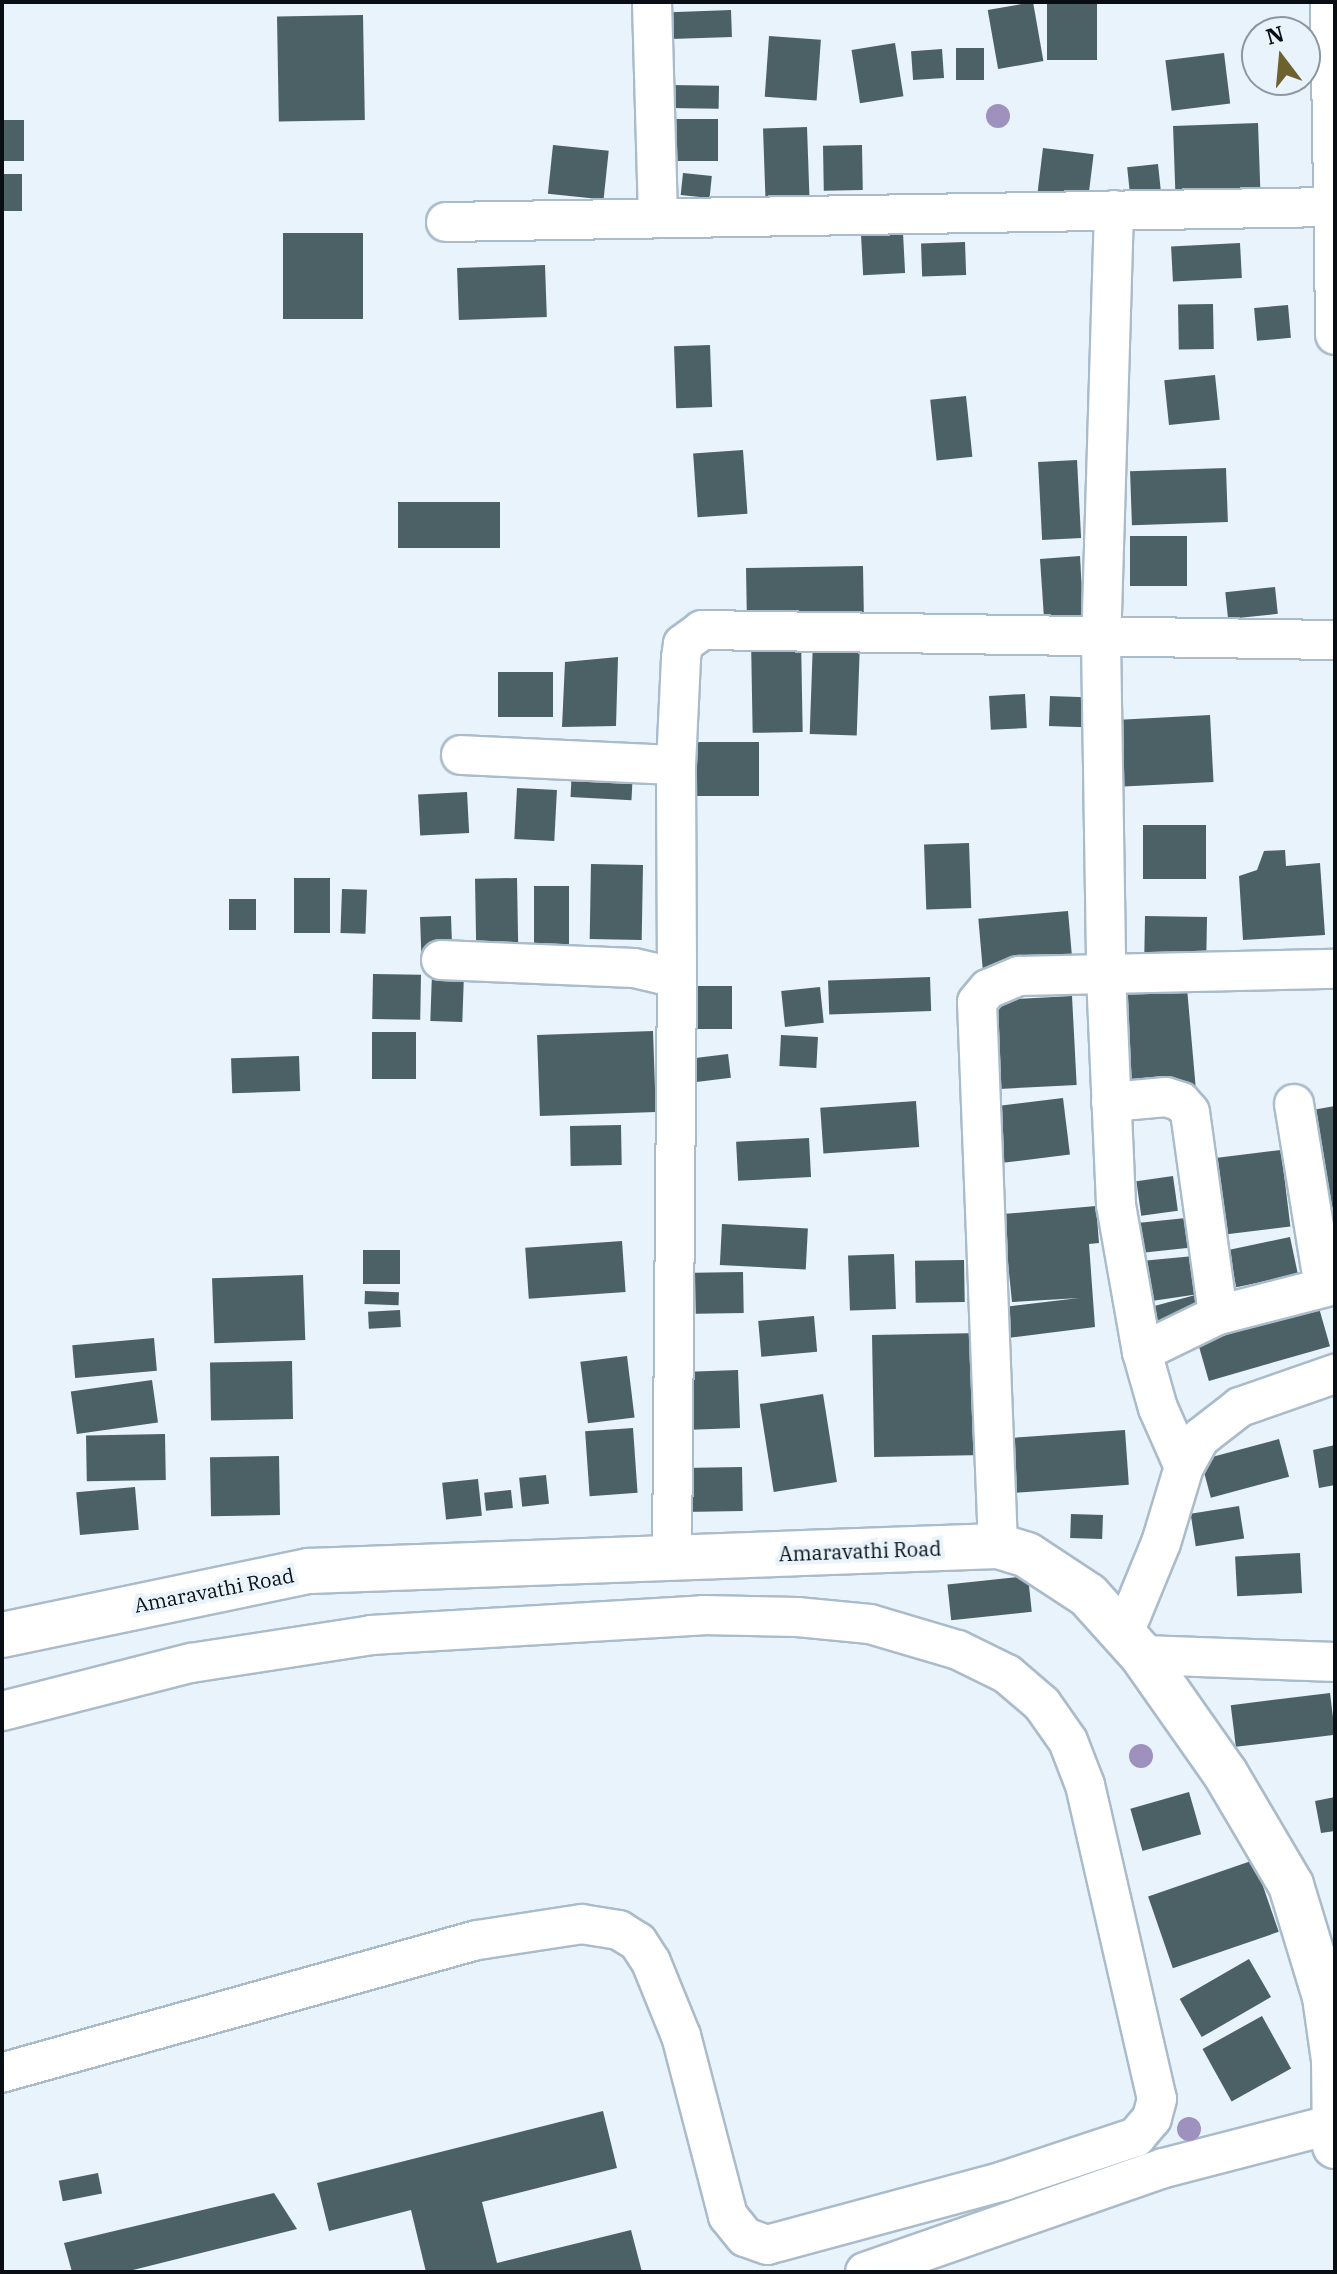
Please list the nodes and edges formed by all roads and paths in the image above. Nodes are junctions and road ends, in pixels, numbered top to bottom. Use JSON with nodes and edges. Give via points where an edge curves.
{"nodes":[{"id":1,"x":652,"y":2,"type":"edge"},
{"id":2,"x":1330,"y":2,"type":"edge"},
{"id":3,"x":1333,"y":207,"type":"edge"},
{"id":4,"x":1114,"y":210,"type":"junction"},
{"id":5,"x":658,"y":218,"type":"junction"},
{"id":6,"x":446,"y":222,"type":"dead end"},
{"id":7,"x":1335,"y":335,"type":"edge"},
{"id":8,"x":1101,"y":639,"type":"junction"},
{"id":9,"x":1335,"y":640,"type":"edge"},
{"id":10,"x":461,"y":755,"type":"dead end"},
{"id":11,"x":676,"y":765,"type":"junction"},
{"id":12,"x":441,"y":960,"type":"dead end"},
{"id":13,"x":677,"y":967,"type":"junction"},
{"id":14,"x":1335,"y":969,"type":"edge"},
{"id":15,"x":1106,"y":975,"type":"junction"},
{"id":16,"x":1111,"y":1102,"type":"junction"},
{"id":17,"x":1294,"y":1104,"type":"dead end"},
{"id":18,"x":1330,"y":1286,"type":"edge"},
{"id":19,"x":1218,"y":1315,"type":"junction"},
{"id":20,"x":1142,"y":1352,"type":"junction"},
{"id":21,"x":1335,"y":1374,"type":"edge"},
{"id":22,"x":1184,"y":1467,"type":"junction"},
{"id":23,"x":998,"y":1546,"type":"junction"},
{"id":24,"x":672,"y":1556,"type":"junction"},
{"id":25,"x":2,"y":1635,"type":"edge"},
{"id":26,"x":1133,"y":1644,"type":"junction"},
{"id":27,"x":1335,"y":1662,"type":"edge"},
{"id":28,"x":2,"y":1711,"type":"edge"},
{"id":29,"x":1334,"y":2060,"type":"edge"},
{"id":30,"x":2,"y":2073,"type":"edge"},
{"id":31,"x":1334,"y":2135,"type":"edge"},
{"id":32,"x":865,"y":2272,"type":"edge"}],
"edges":[{"from":1,"to":5,"type":"street"},
{"from":2,"to":3,"type":"street"},
{"from":3,"to":4,"type":"street"},
{"from":3,"to":7,"type":"street"},
{"from":4,"to":5,"type":"street"},
{"from":4,"to":8,"type":"street"},
{"from":5,"to":6,"type":"street"},
{"from":8,"to":9,"type":"street"},
{"from":8,"to":11,"type":"street","via":[[702,630],[683,644]]},
{"from":8,"to":15,"type":"street"},
{"from":10,"to":11,"type":"street"},
{"from":11,"to":13,"type":"street"},
{"from":12,"to":13,"type":"street","via":[[634,968],[660,974]]},
{"from":13,"to":24,"type":"street"},
{"from":14,"to":15,"type":"street"},
{"from":15,"to":16,"type":"street"},
{"from":15,"to":23,"type":"street","via":[[1004,980],[988,989],[973,1014],[997,1432]]},
{"from":16,"to":19,"type":"street","via":[[1166,1097],[1190,1112]]},
{"from":16,"to":20,"type":"street","via":[[1116,1205]]},
{"from":17,"to":18,"type":"street"},
{"from":18,"to":19,"type":"street"},
{"from":19,"to":20,"type":"street"},
{"from":20,"to":22,"type":"street","via":[[1161,1418]]},
{"from":21,"to":22,"type":"street","via":[[1240,1407],[1200,1438]]},
{"from":22,"to":26,"type":"street"},
{"from":23,"to":24,"type":"main road","name":"Amaravathi Road"},
{"from":23,"to":26,"type":"main road","name":"Amaravathi Road","via":[[1053,1568],[1088,1595]]},
{"from":24,"to":25,"type":"main road","name":"Amaravathi Road","via":[[309,1571]]},
{"from":26,"to":27,"type":"street"},
{"from":26,"to":29,"type":"main road","name":"Amaravathi Road","via":[[1225,1773],[1291,1885],[1315,1950]]},
{"from":28,"to":30,"type":"street","via":[[191,1663],[371,1635],[750,1616],[870,1624],[958,1650],[1007,1674],[1042,1704],[1068,1741],[1085,1785],[1157,2099],[1152,2118],[1136,2137],[1004,2181],[767,2245],[745,2237],[728,2216],[681,2036],[651,1962],[638,1942],[619,1930],[582,1924],[477,1940]]},
{"from":29,"to":31,"type":"main road","name":"Amaravathi Road"},
{"from":31,"to":32,"type":"street","via":[[1164,2168]]}]}
